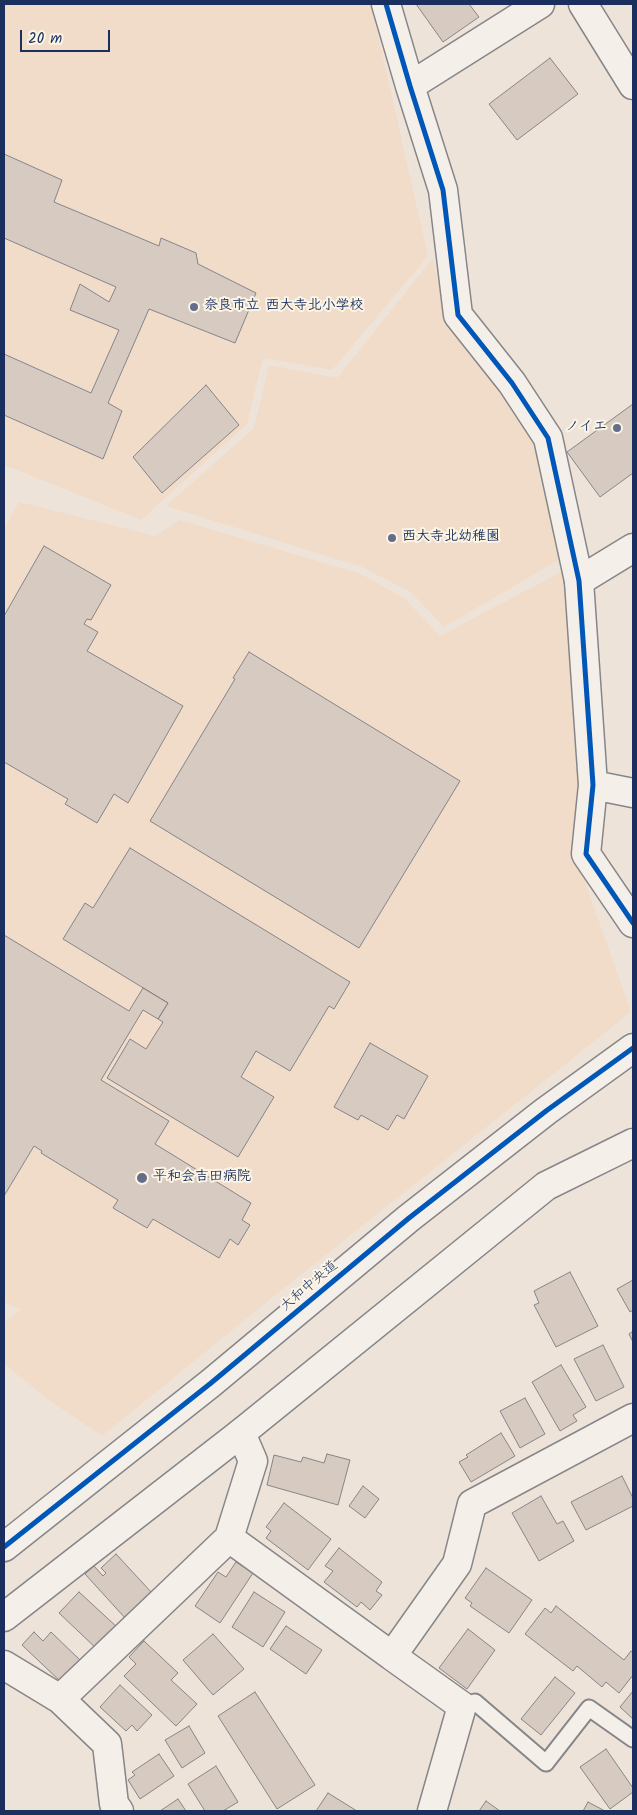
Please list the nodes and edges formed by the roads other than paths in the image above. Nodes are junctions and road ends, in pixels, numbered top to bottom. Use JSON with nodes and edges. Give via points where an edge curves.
{"nodes":[{"id":1,"x":386,"y":4,"type":"edge"},
{"id":2,"x":540,"y":4,"type":"edge"},
{"id":3,"x":584,"y":4,"type":"edge"},
{"id":4,"x":633,"y":85,"type":"edge"},
{"id":5,"x":410,"y":86,"type":"junction"},
{"id":6,"x":633,"y":548,"type":"edge"},
{"id":7,"x":579,"y":581,"type":"junction"},
{"id":8,"x":593,"y":785,"type":"junction"},
{"id":9,"x":633,"y":793,"type":"edge"},
{"id":10,"x":633,"y":923,"type":"edge"},
{"id":11,"x":633,"y":1048,"type":"edge"},
{"id":12,"x":633,"y":1143,"type":"edge"},
{"id":13,"x":633,"y":1418,"type":"edge"},
{"id":14,"x":241,"y":1433,"type":"junction"},
{"id":15,"x":229,"y":1538,"type":"junction"},
{"id":16,"x":4,"y":1547,"type":"edge"},
{"id":17,"x":4,"y":1617,"type":"edge"},
{"id":18,"x":392,"y":1656,"type":"junction"},
{"id":19,"x":4,"y":1665,"type":"edge"},
{"id":20,"x":60,"y":1698,"type":"junction"},
{"id":21,"x":462,"y":1706,"type":"junction"},
{"id":22,"x":633,"y":1739,"type":"edge"},
{"id":23,"x":119,"y":1811,"type":"edge"},
{"id":24,"x":432,"y":1811,"type":"edge"}],
"edges":[{"from":1,"to":5,"type":"street"},
{"from":2,"to":5,"type":"street"},
{"from":3,"to":4,"type":"street"},
{"from":5,"to":7,"type":"street","via":[[443,190],[458,315],[512,383],[548,438]]},
{"from":6,"to":7,"type":"street"},
{"from":7,"to":8,"type":"street"},
{"from":8,"to":9,"type":"street"},
{"from":8,"to":10,"type":"street","via":[[586,854]]},
{"from":11,"to":16,"type":"street","name":"大和中央道","via":[[417,1212],[211,1383]]},
{"from":12,"to":14,"type":"street","via":[[546,1186]]},
{"from":13,"to":18,"type":"street","via":[[472,1504],[457,1564]]},
{"from":14,"to":15,"type":"street","via":[[253,1461]]},
{"from":14,"to":17,"type":"street"},
{"from":15,"to":18,"type":"street"},
{"from":15,"to":20,"type":"street"},
{"from":18,"to":21,"type":"street"},
{"from":19,"to":20,"type":"street"},
{"from":20,"to":23,"type":"street","via":[[107,1744],[114,1804]]},
{"from":21,"to":22,"type":"lane","via":[[475,1702],[546,1762],[589,1708]]},
{"from":21,"to":24,"type":"street"}]}
